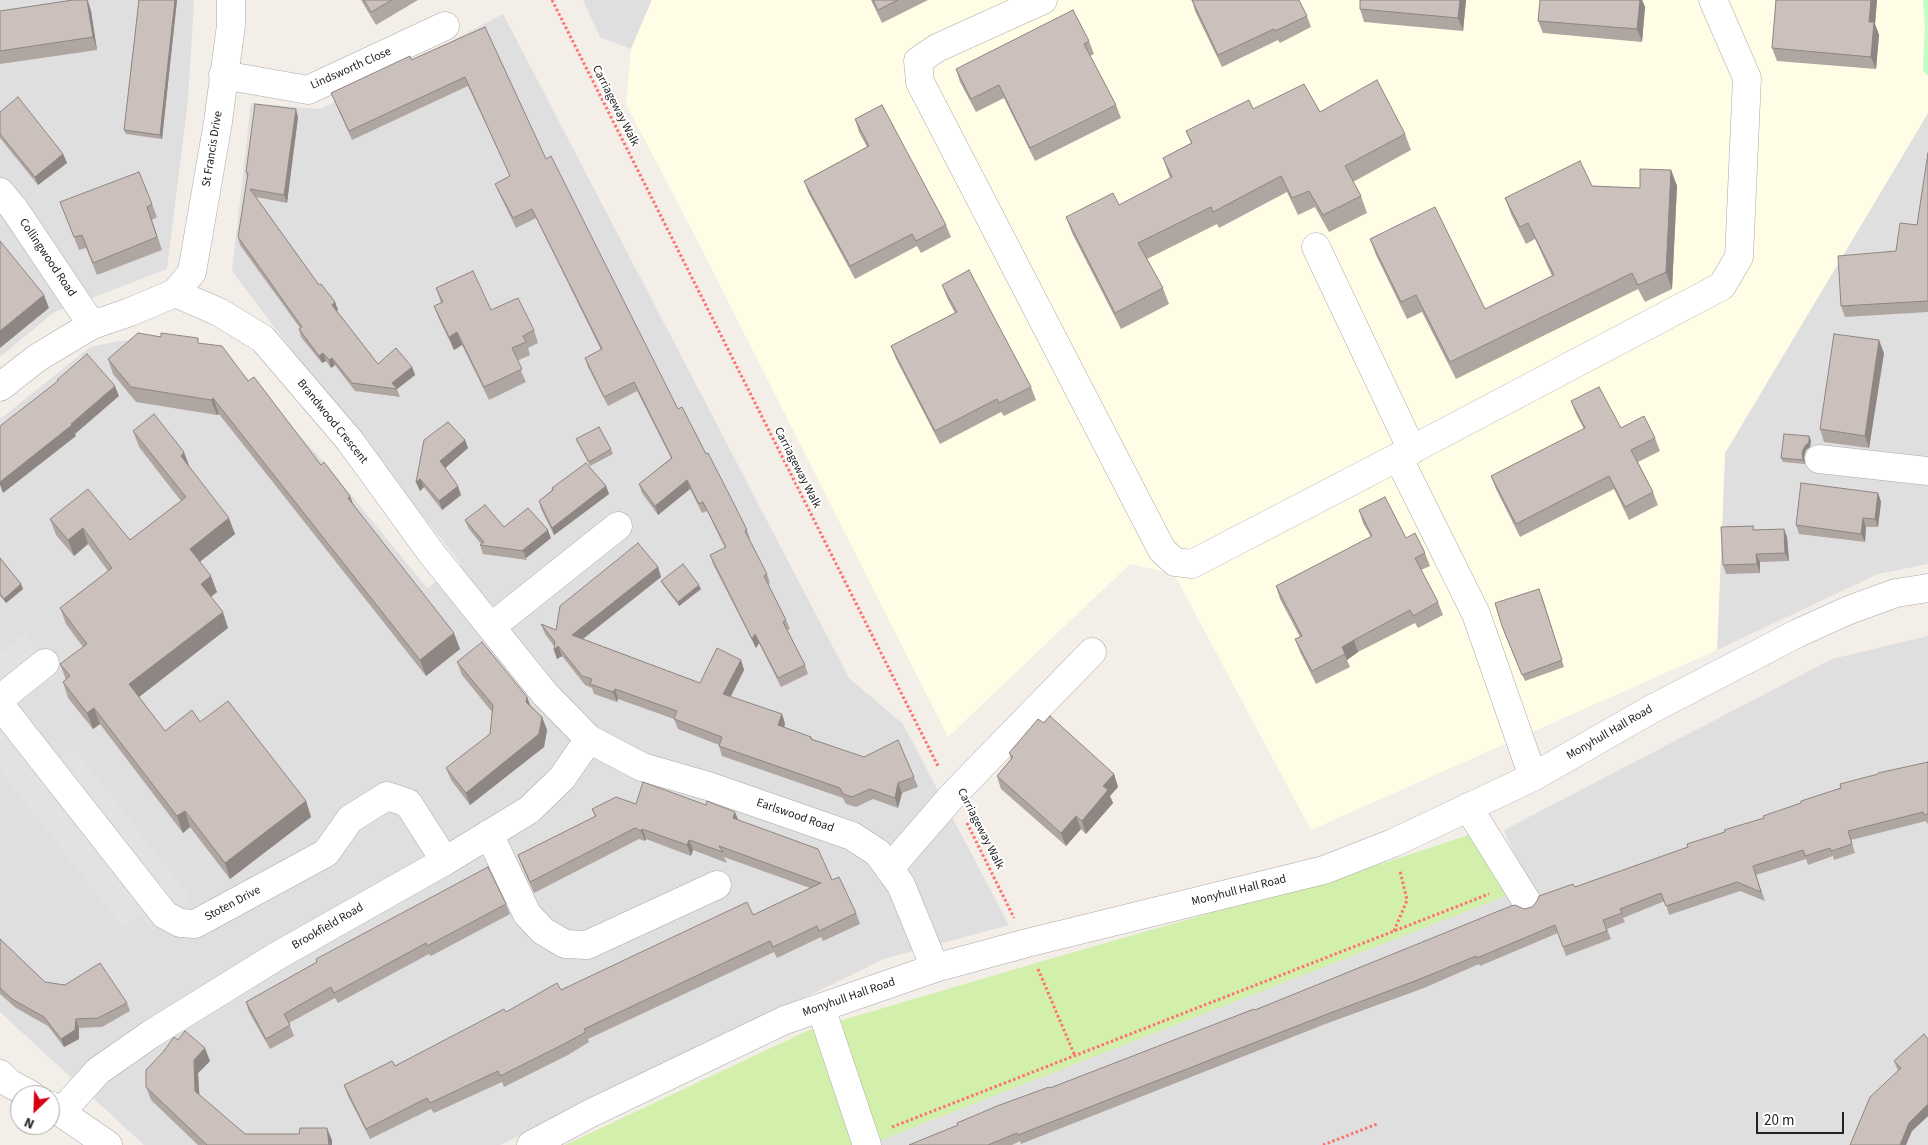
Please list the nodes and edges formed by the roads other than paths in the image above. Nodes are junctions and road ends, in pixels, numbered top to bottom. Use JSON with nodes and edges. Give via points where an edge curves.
{"nodes":[{"id":1,"x":231,"y":0,"type":"edge"},
{"id":2,"x":1043,"y":0,"type":"edge"},
{"id":3,"x":1713,"y":0,"type":"edge"},
{"id":4,"x":445,"y":26,"type":"dead end"},
{"id":5,"x":223,"y":75,"type":"junction"},
{"id":6,"x":0,"y":192,"type":"edge"},
{"id":7,"x":1316,"y":247,"type":"dead end"},
{"id":8,"x":175,"y":292,"type":"junction"},
{"id":9,"x":92,"y":324,"type":"junction"},
{"id":10,"x":0,"y":387,"type":"edge"},
{"id":11,"x":1405,"y":454,"type":"junction"},
{"id":12,"x":1819,"y":459,"type":"dead end"},
{"id":13,"x":1928,"y":471,"type":"edge"},
{"id":14,"x":618,"y":526,"type":"dead end"},
{"id":15,"x":1928,"y":588,"type":"edge"},
{"id":16,"x":491,"y":628,"type":"junction"},
{"id":17,"x":1092,"y":652,"type":"dead end"},
{"id":18,"x":45,"y":663,"type":"dead end"},
{"id":19,"x":0,"y":699,"type":"edge"},
{"id":20,"x":0,"y":705,"type":"edge"},
{"id":21,"x":589,"y":739,"type":"junction"},
{"id":22,"x":1533,"y":778,"type":"junction"},
{"id":23,"x":1468,"y":807,"type":"junction"},
{"id":24,"x":489,"y":834,"type":"junction"},
{"id":25,"x":445,"y":861,"type":"junction"},
{"id":26,"x":889,"y":869,"type":"junction"},
{"id":27,"x":717,"y":885,"type":"dead end"},
{"id":28,"x":1521,"y":893,"type":"road end"},
{"id":29,"x":935,"y":968,"type":"junction"},
{"id":30,"x":821,"y":1008,"type":"junction"},
{"id":31,"x":0,"y":1074,"type":"edge"},
{"id":32,"x":13,"y":1085,"type":"edge"},
{"id":33,"x":60,"y":1104,"type":"edge"},
{"id":34,"x":60,"y":1111,"type":"edge"},
{"id":35,"x":865,"y":1141,"type":"edge"},
{"id":36,"x":108,"y":1145,"type":"edge"},
{"id":37,"x":531,"y":1145,"type":"edge"}],
"edges":[{"from":1,"to":5,"type":"street","name":"St Francis Drive","via":[[231,25]]},
{"from":2,"to":11,"type":"street","via":[[937,48],[918,61],[920,82],[1162,550],[1175,562],[1192,564]]},
{"from":3,"to":11,"type":"street","via":[[1747,78],[1739,257],[1722,286]]},
{"from":4,"to":5,"type":"street","name":"Lindsworth Close","via":[[308,90]]},
{"from":5,"to":8,"type":"street","name":"St Francis Drive","via":[[213,156],[192,272]]},
{"from":6,"to":9,"type":"street","name":"Collingwood Road"},
{"from":7,"to":11,"type":"street"},
{"from":8,"to":9,"type":"street"},
{"from":8,"to":16,"type":"street","name":"Brandwood Crescent","via":[[219,312],[263,339],[350,441],[432,554]]},
{"from":9,"to":10,"type":"street","via":[[37,358]]},
{"from":11,"to":22,"type":"street","via":[[1476,614]]},
{"from":12,"to":13,"type":"street"},
{"from":14,"to":16,"type":"street"},
{"from":15,"to":22,"type":"street","name":"Monyhull Hall Road","via":[[1896,593],[1798,633],[1650,710]]},
{"from":16,"to":21,"type":"street","name":"Brandwood Crescent"},
{"from":17,"to":26,"type":"street","via":[[952,795]]},
{"from":18,"to":19,"type":"street"},
{"from":20,"to":25,"type":"street","name":"Stoten Drive","via":[[165,915],[180,923],[195,924],[326,853],[350,819],[387,796],[408,802]]},
{"from":21,"to":24,"type":"street","name":"Brookfield Road","via":[[562,778],[529,810]]},
{"from":21,"to":26,"type":"street","name":"Earlswood Road","via":[[642,767],[708,786],[852,836],[878,853]]},
{"from":22,"to":23,"type":"street","name":"Monyhull Hall Road"},
{"from":23,"to":28,"type":"street"},
{"from":23,"to":29,"type":"street","name":"Monyhull Hall Road","via":[[1393,843],[1324,870]]},
{"from":24,"to":25,"type":"street","name":"Brookfield Road"},
{"from":24,"to":27,"type":"street","via":[[527,914],[543,931],[572,946],[587,945]]},
{"from":25,"to":33,"type":"street","name":"Brookfield Road","via":[[277,956],[151,1034],[98,1071]]},
{"from":26,"to":29,"type":"street","name":"Earlswood Road","via":[[901,885]]},
{"from":29,"to":30,"type":"street","name":"Monyhull Hall Road"},
{"from":30,"to":35,"type":"street"},
{"from":30,"to":37,"type":"street","name":"Monyhull Hall Road","via":[[785,1020]]},
{"from":31,"to":32,"type":"street"},
{"from":34,"to":36,"type":"street"}]}
